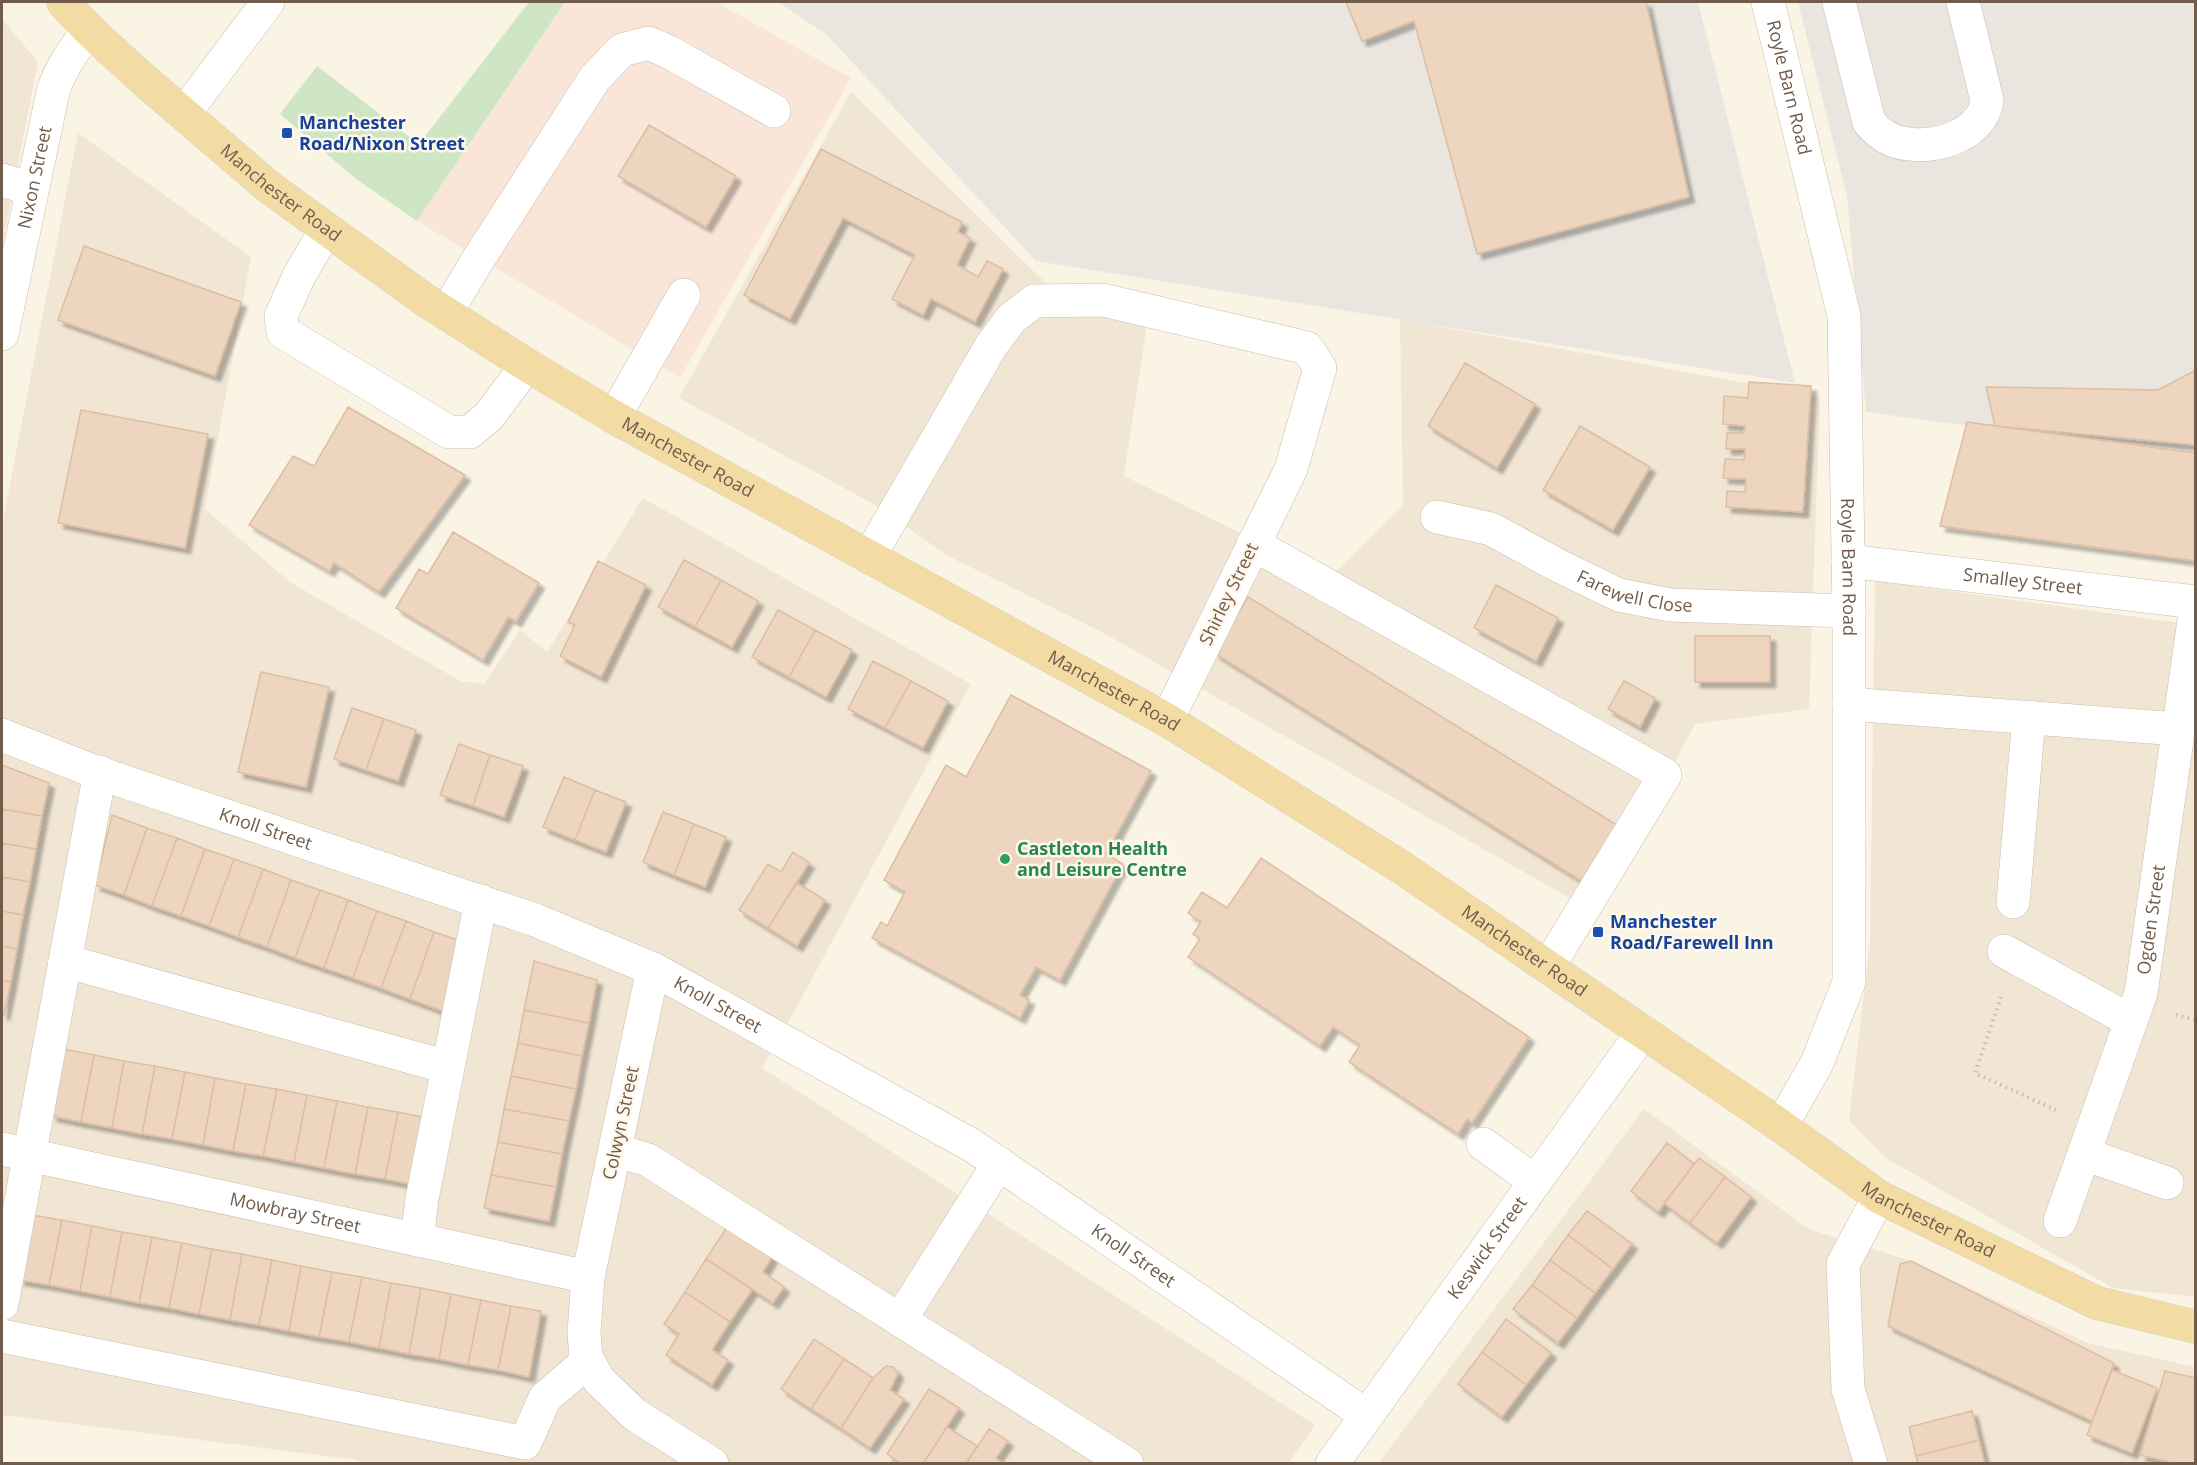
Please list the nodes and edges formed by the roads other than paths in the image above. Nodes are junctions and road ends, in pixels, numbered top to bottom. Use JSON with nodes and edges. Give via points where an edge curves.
{"nodes":[{"id":1,"x":63,"y":2,"type":"edge"},
{"id":2,"x":268,"y":2,"type":"edge"},
{"id":3,"x":1768,"y":2,"type":"edge"},
{"id":4,"x":1839,"y":2,"type":"edge"},
{"id":5,"x":1963,"y":2,"type":"edge"},
{"id":6,"x":90,"y":30,"type":"junction"},
{"id":7,"x":774,"y":111,"type":"dead end"},
{"id":8,"x":184,"y":114,"type":"junction"},
{"id":9,"x":17,"y":185,"type":"edge"},
{"id":10,"x":326,"y":230,"type":"junction"},
{"id":11,"x":684,"y":294,"type":"dead end"},
{"id":12,"x":446,"y":313,"type":"junction"},
{"id":13,"x":2,"y":334,"type":"edge"},
{"id":14,"x":527,"y":366,"type":"junction"},
{"id":15,"x":614,"y":417,"type":"junction"},
{"id":16,"x":1437,"y":517,"type":"dead end"},
{"id":17,"x":1253,"y":544,"type":"junction"},
{"id":18,"x":869,"y":557,"type":"junction"},
{"id":19,"x":1848,"y":561,"type":"junction"},
{"id":20,"x":2196,"y":604,"type":"edge"},
{"id":21,"x":1849,"y":611,"type":"junction"},
{"id":22,"x":1849,"y":704,"type":"junction"},
{"id":23,"x":2029,"y":717,"type":"junction"},
{"id":24,"x":1167,"y":720,"type":"junction"},
{"id":25,"x":2178,"y":729,"type":"junction"},
{"id":26,"x":2,"y":735,"type":"edge"},
{"id":27,"x":100,"y":772,"type":"junction"},
{"id":28,"x":481,"y":901,"type":"junction"},
{"id":29,"x":2013,"y":902,"type":"dead end"},
{"id":30,"x":2011,"y":954,"type":"road end"},
{"id":31,"x":65,"y":961,"type":"junction"},
{"id":32,"x":1548,"y":967,"type":"junction"},
{"id":33,"x":653,"y":969,"type":"junction"},
{"id":34,"x":2131,"y":1021,"type":"junction"},
{"id":35,"x":1642,"y":1032,"type":"junction"},
{"id":36,"x":447,"y":1067,"type":"junction"},
{"id":37,"x":1781,"y":1126,"type":"junction"},
{"id":38,"x":2089,"y":1141,"type":"junction"},
{"id":39,"x":1482,"y":1144,"type":"dead end"},
{"id":40,"x":615,"y":1150,"type":"junction"},
{"id":41,"x":15,"y":1152,"type":"edge"},
{"id":42,"x":999,"y":1163,"type":"junction"},
{"id":43,"x":1534,"y":1181,"type":"junction"},
{"id":44,"x":2167,"y":1183,"type":"dead end"},
{"id":45,"x":1879,"y":1197,"type":"junction"},
{"id":46,"x":2061,"y":1221,"type":"dead end"},
{"id":47,"x":417,"y":1240,"type":"junction"},
{"id":48,"x":588,"y":1277,"type":"junction"},
{"id":49,"x":2,"y":1305,"type":"edge"},
{"id":50,"x":900,"y":1320,"type":"junction"},
{"id":51,"x":2196,"y":1327,"type":"edge"},
{"id":52,"x":2,"y":1336,"type":"edge"},
{"id":53,"x":588,"y":1361,"type":"junction"},
{"id":54,"x":1366,"y":1415,"type":"junction"},
{"id":55,"x":712,"y":1464,"type":"edge"},
{"id":56,"x":1127,"y":1464,"type":"edge"},
{"id":57,"x":1332,"y":1464,"type":"edge"},
{"id":58,"x":1871,"y":1464,"type":"edge"}],
"edges":[{"from":1,"to":6,"type":"main road","name":"Manchester Road"},
{"from":2,"to":8,"type":"street"},
{"from":3,"to":19,"type":"street","name":"Royle Barn Road","via":[[1844,316]]},
{"from":4,"to":5,"type":"street","via":[[1869,122],[1884,136],[1909,144],[1927,144],[1961,135],[1986,112],[1987,100]]},
{"from":6,"to":8,"type":"main road","name":"Manchester Road"},
{"from":6,"to":9,"type":"street","name":"Nixon Street","via":[[57,77]]},
{"from":7,"to":12,"type":"street","via":[[648,43],[622,50],[595,78]]},
{"from":8,"to":10,"type":"main road","name":"Manchester Road"},
{"from":9,"to":13,"type":"street","name":"Nixon Street"},
{"from":10,"to":12,"type":"main road","name":"Manchester Road"},
{"from":10,"to":14,"type":"street","via":[[280,316],[283,332],[449,432],[470,432],[482,422]]},
{"from":11,"to":15,"type":"street"},
{"from":12,"to":14,"type":"main road","name":"Manchester Road"},
{"from":14,"to":15,"type":"main road","name":"Manchester Road"},
{"from":15,"to":18,"type":"main road","name":"Manchester Road"},
{"from":16,"to":21,"type":"street","name":"Farewell Close","via":[[1491,529],[1619,595],[1670,605]]},
{"from":17,"to":18,"type":"street","name":"Shirley Street","via":[[1291,469],[1320,368],[1308,348],[1103,300],[1035,301],[1011,319],[990,346]]},
{"from":17,"to":24,"type":"street","name":"Shirley Street"},
{"from":17,"to":32,"type":"street","via":[[1665,775]]},
{"from":18,"to":24,"type":"main road","name":"Manchester Road"},
{"from":19,"to":20,"type":"street","name":"Smalley Street"},
{"from":19,"to":21,"type":"street","name":"Royle Barn Road"},
{"from":20,"to":25,"type":"street","name":"Ogden Street"},
{"from":21,"to":22,"type":"street","name":"Royle Barn Road"},
{"from":22,"to":23,"type":"street"},
{"from":22,"to":37,"type":"street","name":"Royle Barn Road","via":[[1849,982],[1817,1063]]},
{"from":23,"to":25,"type":"street"},
{"from":23,"to":29,"type":"street"},
{"from":24,"to":32,"type":"main road","name":"Manchester Road","via":[[1401,867]]},
{"from":25,"to":34,"type":"street","name":"Ogden Street","via":[[2142,993]]},
{"from":26,"to":27,"type":"street","name":"Knoll Street"},
{"from":27,"to":28,"type":"street","name":"Knoll Street"},
{"from":27,"to":31,"type":"street"},
{"from":28,"to":33,"type":"street","name":"Knoll Street"},
{"from":28,"to":36,"type":"street"},
{"from":30,"to":34,"type":"street"},
{"from":31,"to":36,"type":"street"},
{"from":31,"to":41,"type":"street"},
{"from":32,"to":35,"type":"main road","name":"Manchester Road"},
{"from":33,"to":40,"type":"street","name":"Colwyn Street"},
{"from":33,"to":42,"type":"street","name":"Knoll Street"},
{"from":34,"to":38,"type":"street","name":"Ogden Street"},
{"from":35,"to":37,"type":"main road","name":"Manchester Road"},
{"from":35,"to":43,"type":"street","name":"Keswick Street"},
{"from":36,"to":47,"type":"street"},
{"from":37,"to":45,"type":"main road","name":"Manchester Road"},
{"from":38,"to":44,"type":"street"},
{"from":38,"to":46,"type":"street","name":"Ogden Street"},
{"from":39,"to":43,"type":"street"},
{"from":40,"to":48,"type":"street","name":"Colwyn Street"},
{"from":40,"to":50,"type":"street","via":[[648,1160]]},
{"from":41,"to":47,"type":"street","name":"Mowbray Street"},
{"from":41,"to":49,"type":"street"},
{"from":42,"to":50,"type":"street"},
{"from":42,"to":54,"type":"street","name":"Knoll Street"},
{"from":43,"to":54,"type":"street","name":"Keswick Street"},
{"from":45,"to":51,"type":"main road","name":"Manchester Road","via":[[2097,1303]]},
{"from":45,"to":58,"type":"street","via":[[1843,1264],[1848,1389]]},
{"from":47,"to":48,"type":"street","name":"Mowbray Street"},
{"from":48,"to":53,"type":"street","name":"Colwyn Street","via":[[584,1333]]},
{"from":50,"to":56,"type":"street"},
{"from":52,"to":53,"type":"street","via":[[525,1443],[545,1398]]},
{"from":53,"to":55,"type":"street","via":[[599,1380],[634,1414]]},
{"from":54,"to":57,"type":"street","name":"Keswick Street"}]}
